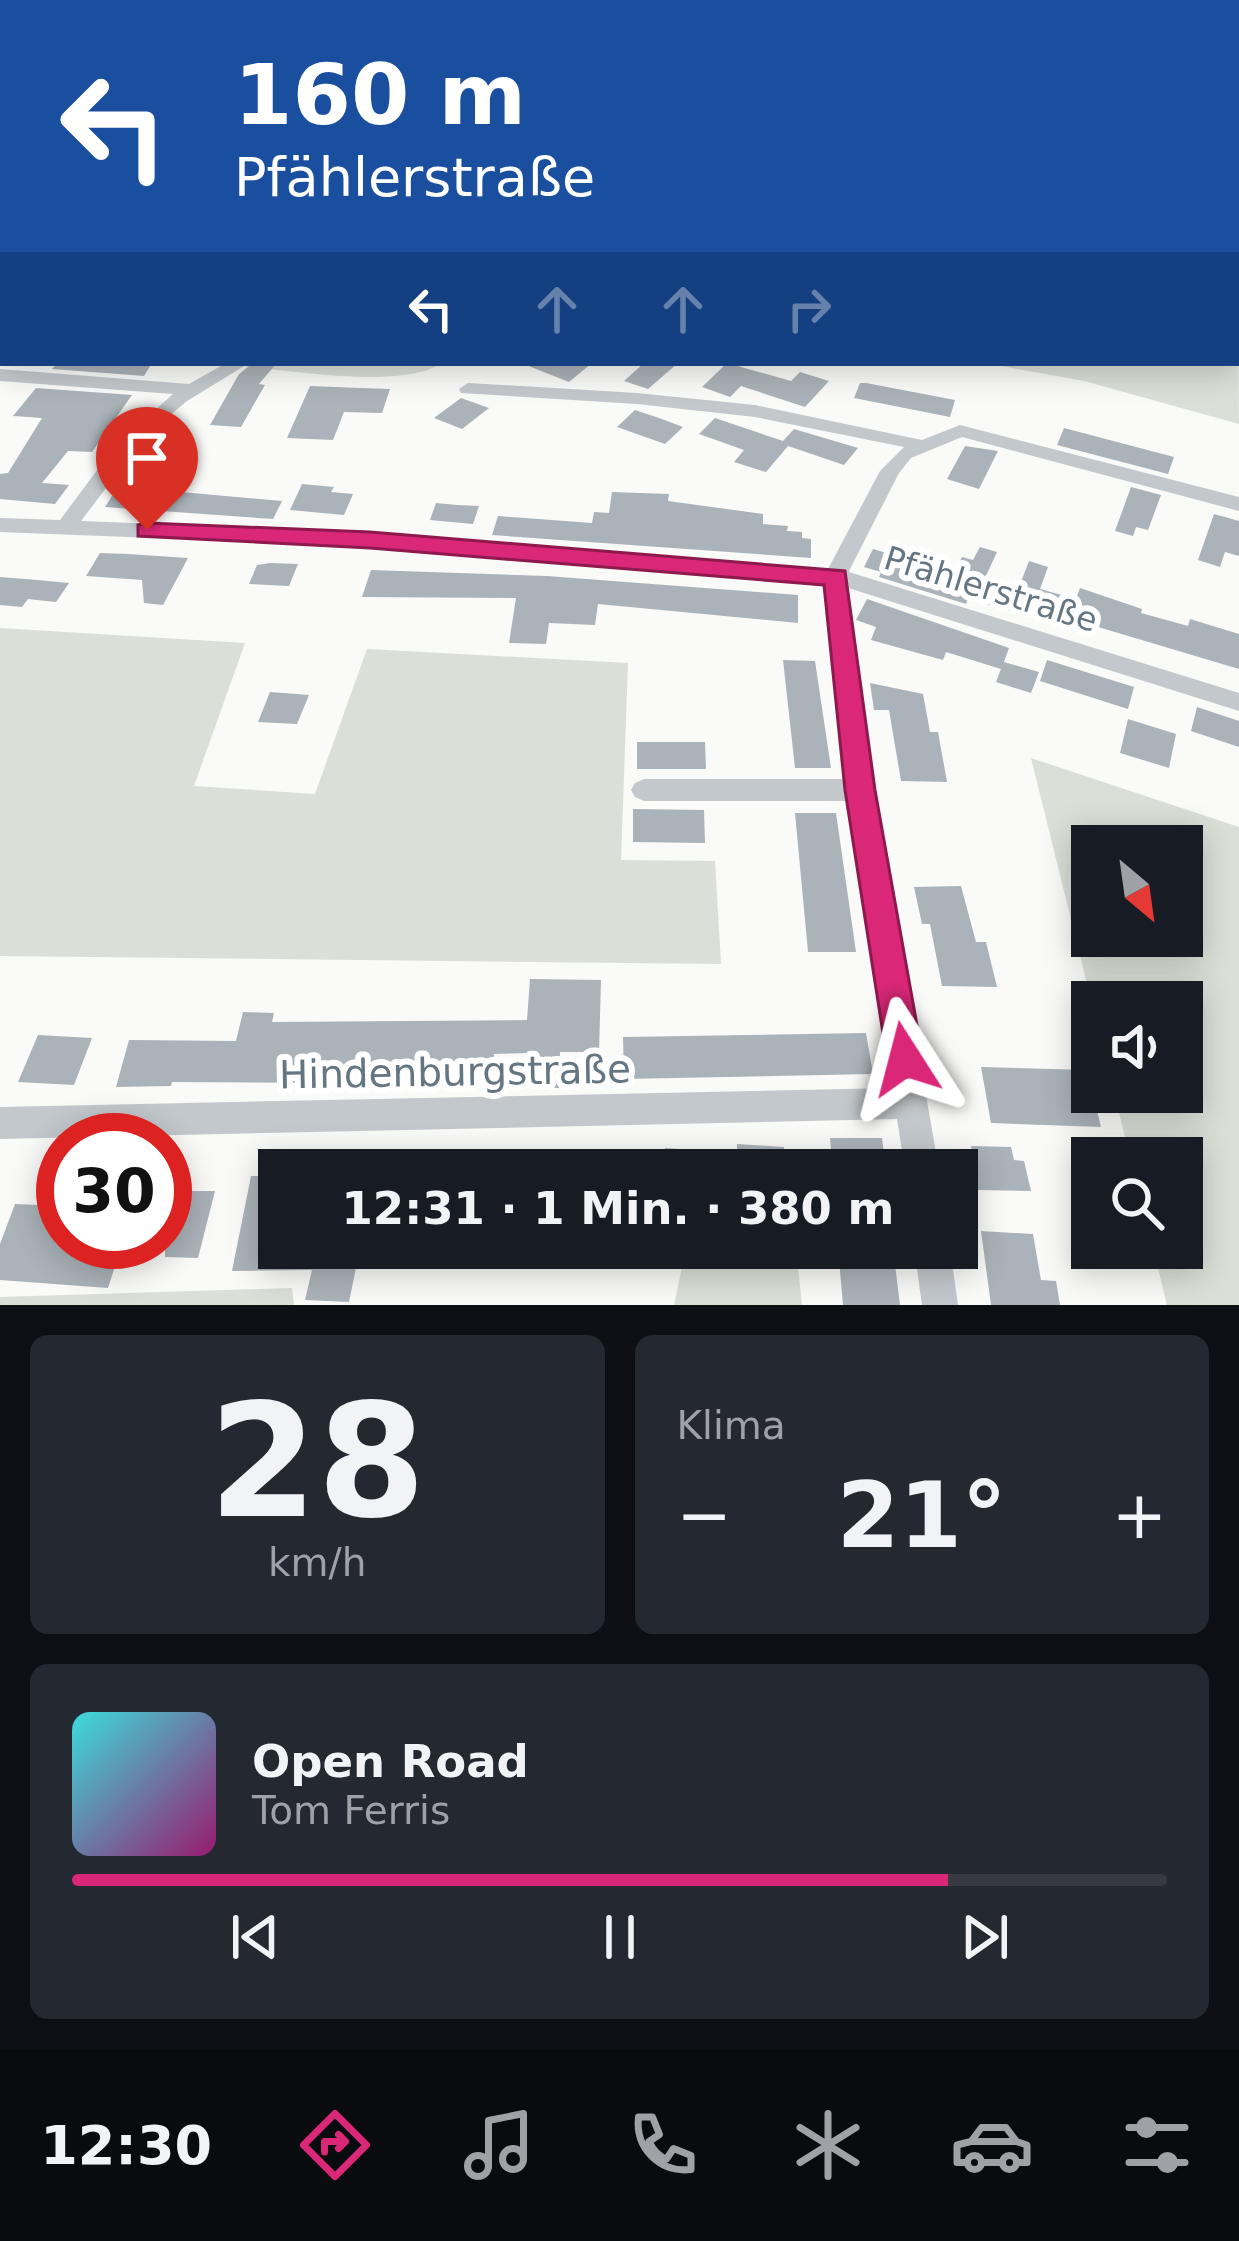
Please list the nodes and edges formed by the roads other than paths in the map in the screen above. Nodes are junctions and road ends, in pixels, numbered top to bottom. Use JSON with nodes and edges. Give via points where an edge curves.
{"nodes":[{"id":1,"x":234,"y":366,"type":"edge"},
{"id":2,"x":0,"y":375,"type":"edge"},
{"id":3,"x":188,"y":389,"type":"junction"},
{"id":4,"x":468,"y":389,"type":"dead end"},
{"id":5,"x":919,"y":445,"type":"junction"},
{"id":6,"x":1239,"y":504,"type":"edge"},
{"id":7,"x":0,"y":525,"type":"edge"},
{"id":8,"x":66,"y":527,"type":"junction"},
{"id":9,"x":836,"y":577,"type":"junction"},
{"id":10,"x":1239,"y":702,"type":"edge"},
{"id":11,"x":644,"y":790,"type":"dead end"},
{"id":12,"x":860,"y":790,"type":"junction"},
{"id":13,"x":913,"y":1103,"type":"junction"},
{"id":14,"x":0,"y":1123,"type":"edge"},
{"id":15,"x":919,"y":1149,"type":"edge"},
{"id":16,"x":935,"y":1269,"type":"edge"},
{"id":17,"x":940,"y":1305,"type":"edge"}],
"edges":[{"from":1,"to":3,"type":"street"},
{"from":2,"to":3,"type":"street"},
{"from":3,"to":8,"type":"street","via":[[130,436]]},
{"from":4,"to":5,"type":"street","via":[[734,410]]},
{"from":5,"to":6,"type":"street","via":[[960,431]]},
{"from":5,"to":9,"type":"street","via":[[890,471]]},
{"from":7,"to":8,"type":"street","name":"Pfählerstraße"},
{"from":8,"to":9,"type":"street","name":"Pfählerstraße","via":[[310,536]]},
{"from":9,"to":10,"type":"street","name":"Pfählerstraße"},
{"from":9,"to":12,"type":"street"},
{"from":11,"to":12,"type":"street"},
{"from":12,"to":13,"type":"street"},
{"from":13,"to":14,"type":"street","name":"Hindenburgstraße"},
{"from":13,"to":15,"type":"street"},
{"from":16,"to":17,"type":"street"}]}
